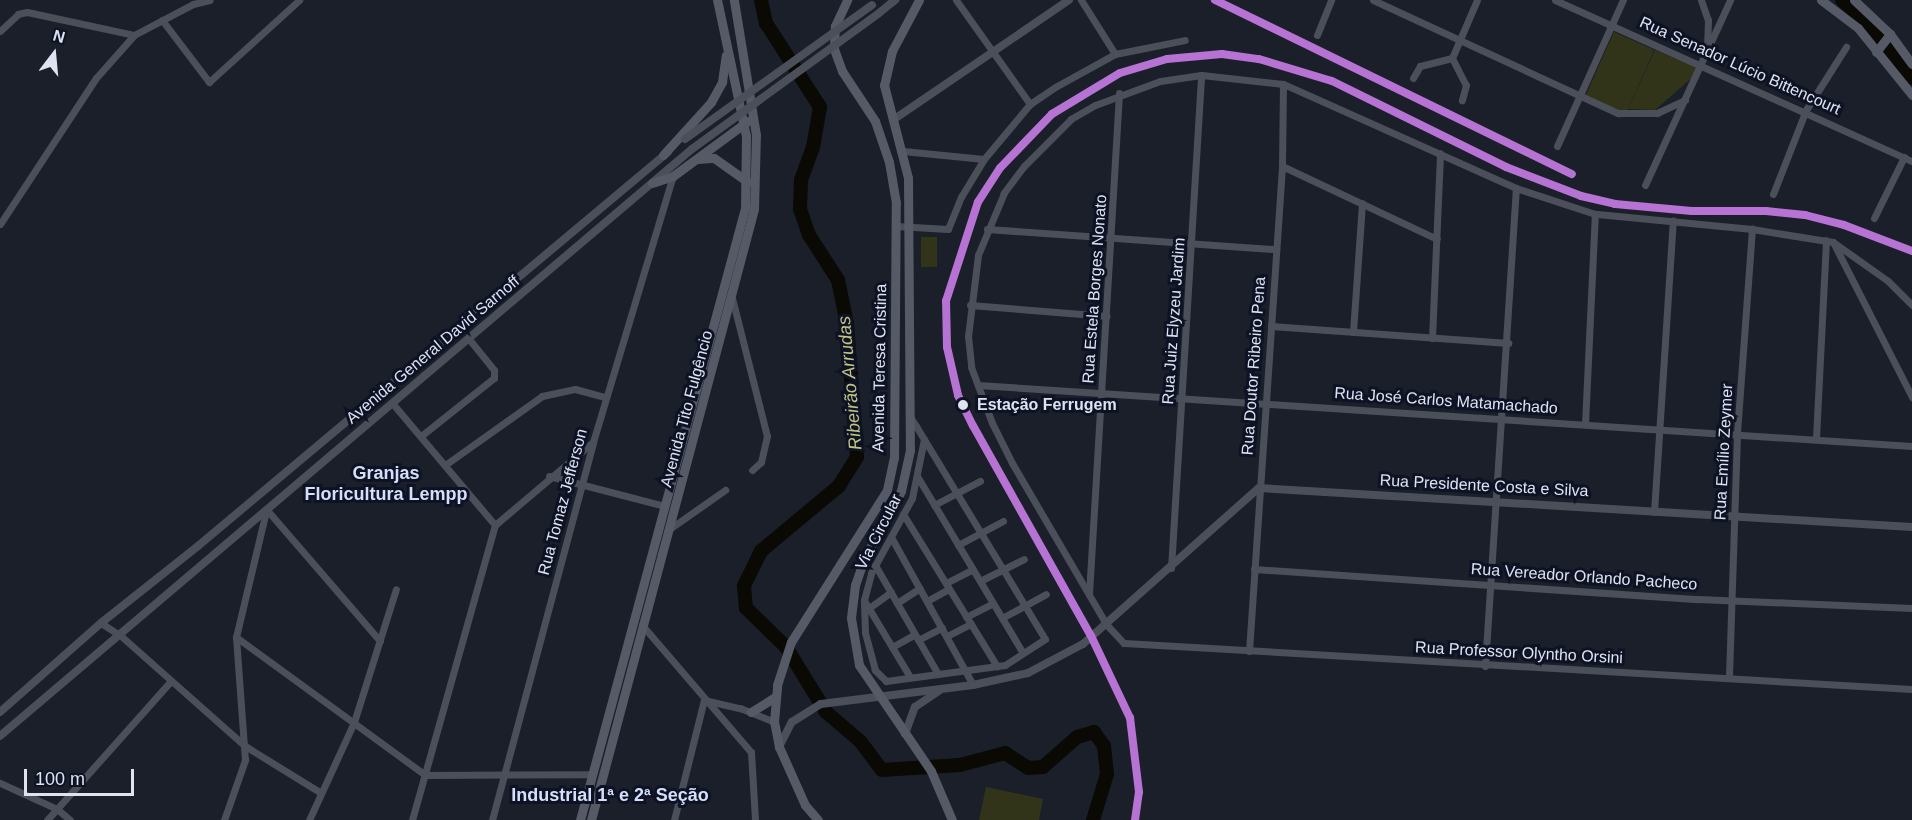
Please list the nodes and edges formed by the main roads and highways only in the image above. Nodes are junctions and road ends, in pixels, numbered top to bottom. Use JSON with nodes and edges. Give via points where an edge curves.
{"nodes":[{"id":1,"x":717,"y":0,"type":"edge"},
{"id":2,"x":734,"y":0,"type":"edge"},
{"id":3,"x":847,"y":0,"type":"edge"},
{"id":4,"x":919,"y":0,"type":"edge"},
{"id":5,"x":1821,"y":0,"type":"edge"},
{"id":6,"x":1854,"y":0,"type":"edge"},
{"id":7,"x":1888,"y":36,"type":"junction"},
{"id":8,"x":1877,"y":49,"type":"junction"},
{"id":9,"x":727,"y":50,"type":"junction"},
{"id":10,"x":1912,"y":64,"type":"edge"},
{"id":11,"x":1912,"y":95,"type":"edge"},
{"id":12,"x":754,"y":116,"type":"junction"},
{"id":13,"x":744,"y":124,"type":"junction"},
{"id":14,"x":663,"y":155,"type":"road end"},
{"id":15,"x":695,"y":160,"type":"junction"},
{"id":16,"x":748,"y":182,"type":"junction"},
{"id":17,"x":652,"y":183,"type":"road end"},
{"id":18,"x":638,"y":624,"type":"junction"},
{"id":19,"x":775,"y":696,"type":"junction"},
{"id":20,"x":751,"y":712,"type":"road end"},
{"id":21,"x":580,"y":820,"type":"edge"},
{"id":22,"x":591,"y":820,"type":"edge"},
{"id":23,"x":818,"y":820,"type":"edge"},
{"id":24,"x":952,"y":820,"type":"edge"}],
"edges":[{"from":1,"to":9,"type":"main road"},
{"from":2,"to":12,"type":"main road","name":"Avenida Tito Fulgêncio"},
{"from":3,"to":19,"type":"main road","name":"Avenida Teresa Cristina","via":[[835,26],[834,49],[842,71],[875,121],[889,162],[896,226],[895,414],[889,480],[869,520],[791,642]]},
{"from":4,"to":24,"type":"main road","name":"Avenida Teresa Cristina","via":[[887,66],[884,85],[903,151],[909,226],[909,450],[901,491],[864,559],[855,585],[851,618],[860,665],[942,791]]},
{"from":5,"to":8,"type":"main road","via":[[1858,28]]},
{"from":6,"to":7,"type":"main road"},
{"from":7,"to":8,"type":"main road"},
{"from":7,"to":10,"type":"main road"},
{"from":8,"to":11,"type":"main road"},
{"from":9,"to":13,"type":"main road","name":"Avenida Tito Fulgêncio"},
{"from":9,"to":14,"type":"main road","via":[[722,82],[711,102]]},
{"from":12,"to":13,"type":"main road"},
{"from":12,"to":18,"type":"main road","name":"Avenida Tito Fulgêncio","via":[[754,209],[668,531]]},
{"from":13,"to":15,"type":"main road"},
{"from":13,"to":16,"type":"main road","name":"Avenida Tito Fulgêncio"},
{"from":15,"to":16,"type":"main road","via":[[714,158],[728,164]]},
{"from":15,"to":17,"type":"main road","via":[[673,176]]},
{"from":16,"to":18,"type":"main road","name":"Avenida Tito Fulgêncio","via":[[740,234],[665,506]]},
{"from":18,"to":21,"type":"main road","name":"Avenida Tito Fulgêncio"},
{"from":18,"to":22,"type":"main road","name":"Avenida Tito Fulgêncio"},
{"from":19,"to":20,"type":"main road"},
{"from":19,"to":23,"type":"main road","name":"Avenida Teresa Cristina","via":[[774,722],[779,747],[805,805]]}]}
